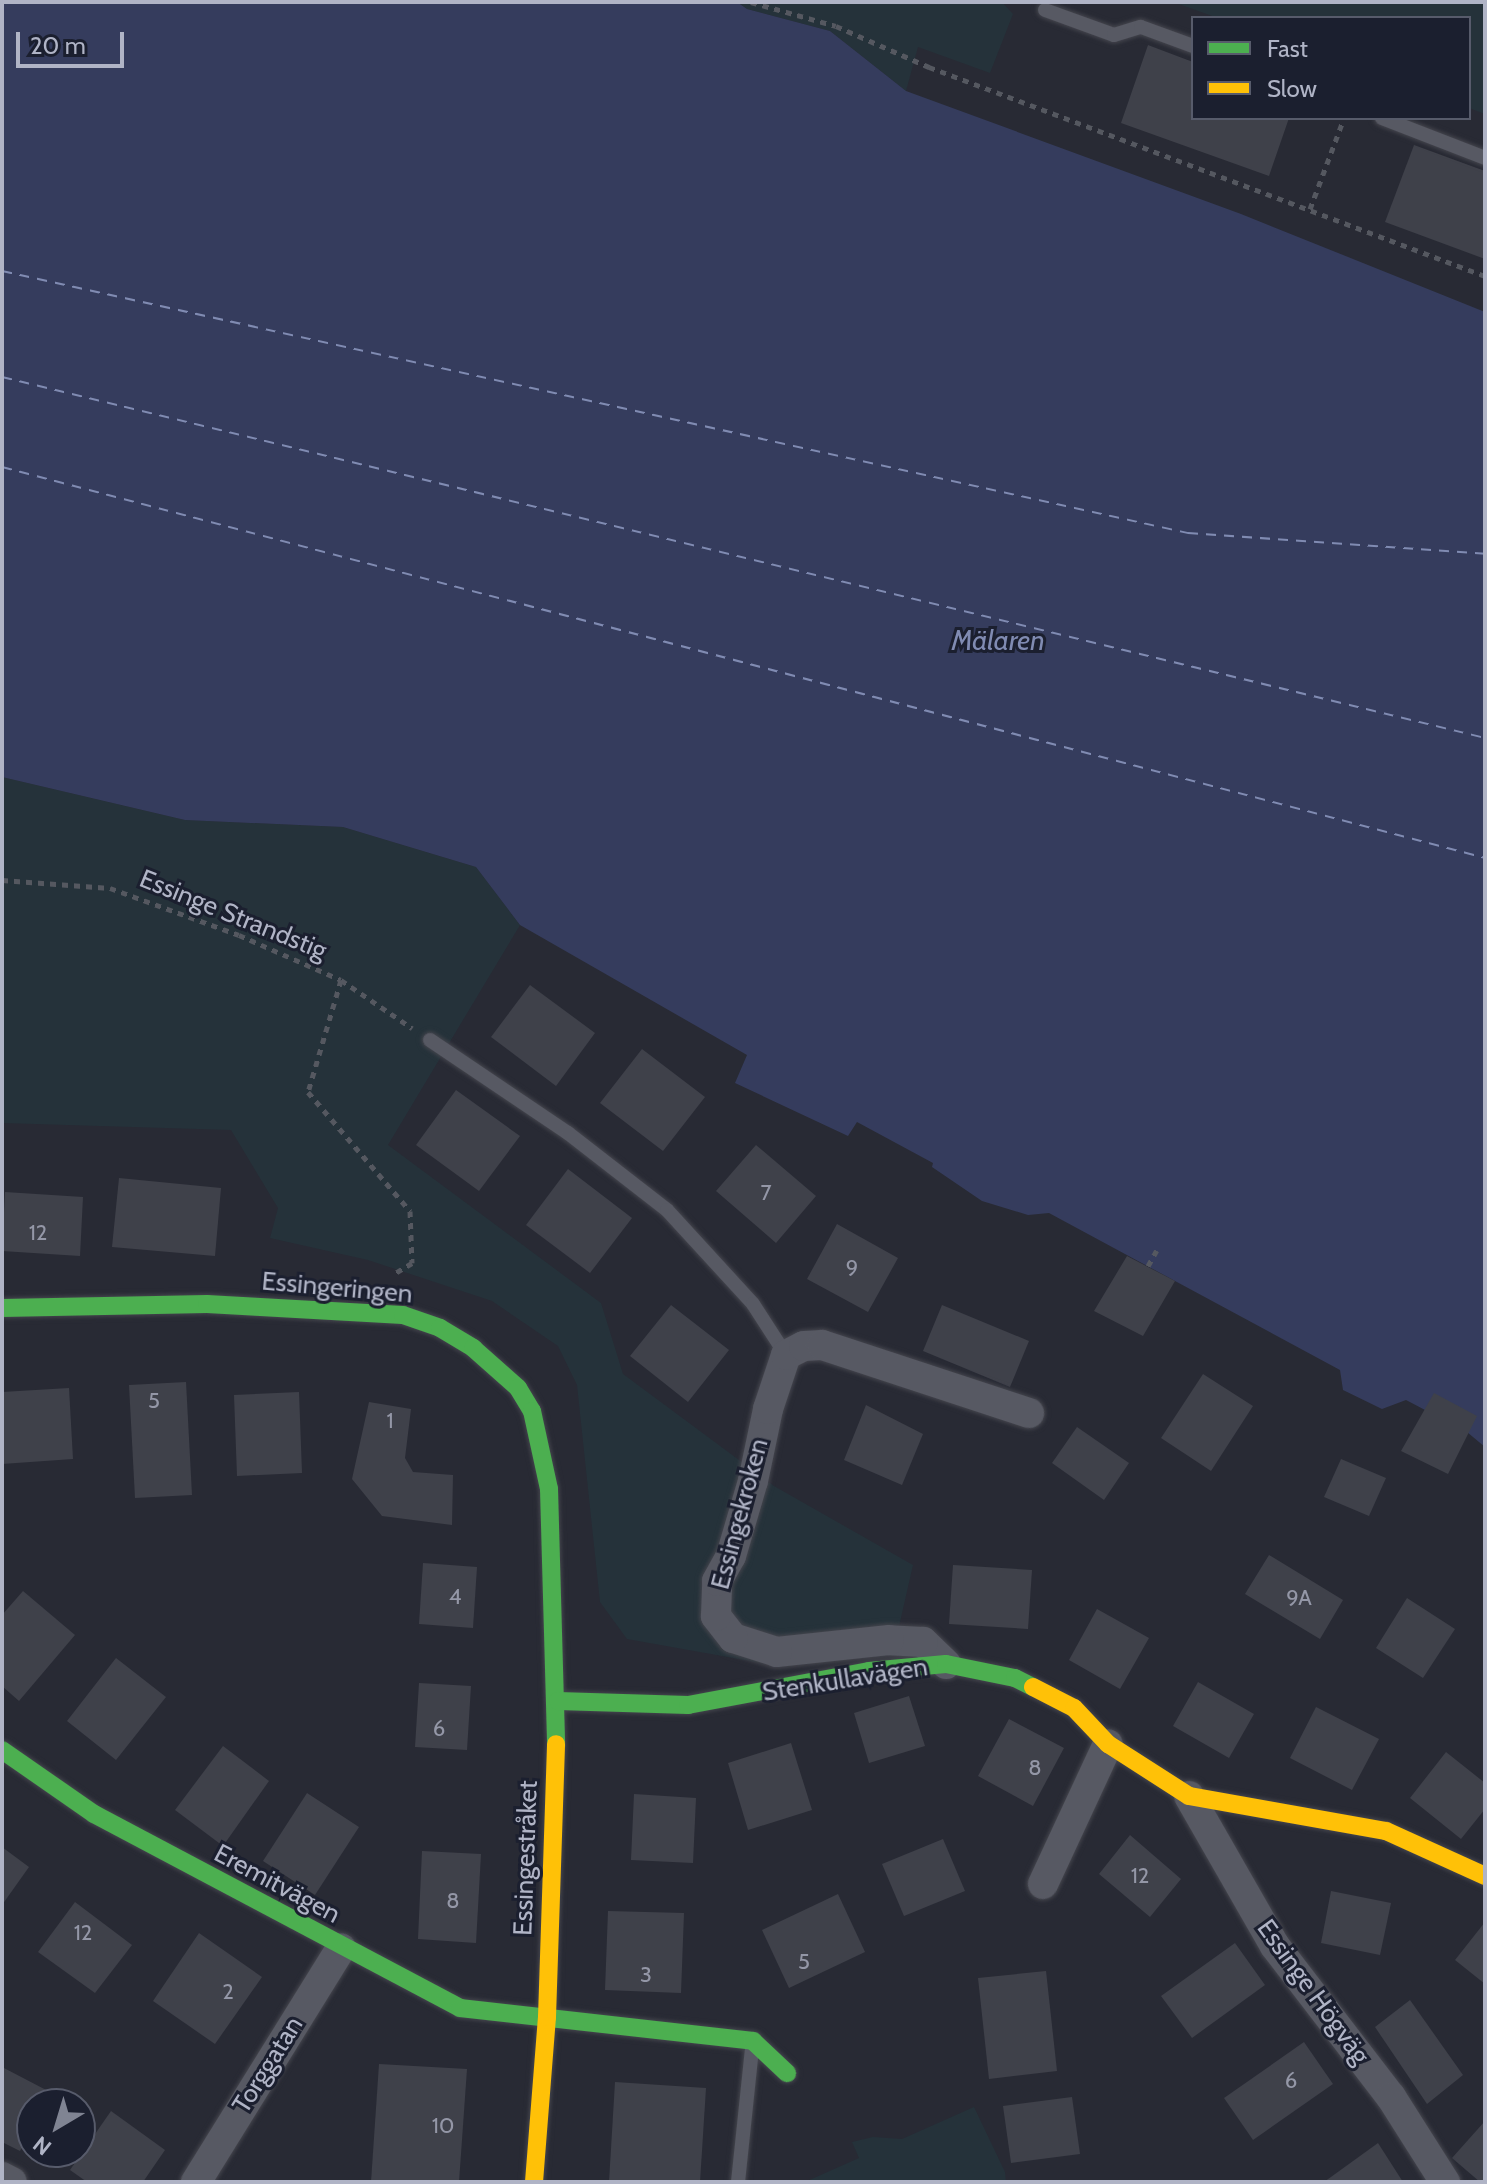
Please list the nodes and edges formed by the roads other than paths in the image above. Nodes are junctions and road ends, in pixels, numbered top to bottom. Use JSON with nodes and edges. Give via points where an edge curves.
{"nodes":[{"id":1,"x":1045,"y":10,"type":"dead end"},
{"id":2,"x":1191,"y":45,"type":"edge"},
{"id":3,"x":1387,"y":120,"type":"edge"},
{"id":4,"x":1485,"y":158,"type":"edge"},
{"id":5,"x":430,"y":1040,"type":"road end"},
{"id":6,"x":2,"y":1308,"type":"edge"},
{"id":7,"x":786,"y":1355,"type":"junction"},
{"id":8,"x":1029,"y":1413,"type":"dead end"},
{"id":9,"x":946,"y":1664,"type":"junction"},
{"id":10,"x":558,"y":1701,"type":"junction"},
{"id":11,"x":1108,"y":1744,"type":"junction"},
{"id":12,"x":2,"y":1750,"type":"edge"},
{"id":13,"x":1189,"y":1796,"type":"junction"},
{"id":14,"x":1485,"y":1876,"type":"edge"},
{"id":15,"x":1043,"y":1884,"type":"dead end"},
{"id":16,"x":341,"y":1948,"type":"junction"},
{"id":17,"x":547,"y":2017,"type":"junction"},
{"id":18,"x":753,"y":2041,"type":"junction"},
{"id":19,"x":787,"y":2073,"type":"dead end"},
{"id":20,"x":2,"y":2177,"type":"edge"},
{"id":21,"x":12,"y":2182,"type":"edge"},
{"id":22,"x":196,"y":2182,"type":"edge"},
{"id":23,"x":534,"y":2182,"type":"edge"},
{"id":24,"x":738,"y":2182,"type":"edge"},
{"id":25,"x":1445,"y":2182,"type":"edge"}],
"edges":[{"from":1,"to":2,"type":"lane","via":[[1114,35],[1141,27]]},
{"from":3,"to":4,"type":"lane"},
{"from":5,"to":7,"type":"lane","via":[[568,1133],[667,1210],[753,1304]]},
{"from":6,"to":10,"type":"street","name":"Essingeringen","via":[[207,1304],[403,1315],[440,1328],[473,1348],[518,1388],[532,1411],[541,1443],[554,1564]]},
{"from":7,"to":8,"type":"street","via":[[822,1345]]},
{"from":7,"to":9,"type":"street","name":"Essingekroken","via":[[731,1556],[717,1581],[716,1616],[733,1638],[777,1652],[912,1641],[923,1642]]},
{"from":9,"to":10,"type":"street","name":"Stenkullavägen","via":[[869,1671],[688,1705]]},
{"from":9,"to":11,"type":"street","name":"Stenkullavägen","via":[[1015,1678],[1074,1708]]},
{"from":10,"to":17,"type":"street","name":"Essingestråket"},
{"from":11,"to":13,"type":"street","name":"Stenkullavägen"},
{"from":11,"to":15,"type":"street"},
{"from":12,"to":16,"type":"street","name":"Eremitvägen","via":[[94,1814]]},
{"from":13,"to":14,"type":"street","name":"Stenkullavägen","via":[[1386,1831]]},
{"from":13,"to":25,"type":"street","name":"Essinge Högväg","via":[[1275,1946],[1391,2097]]},
{"from":16,"to":17,"type":"street","name":"Eremitvägen","via":[[460,2008]]},
{"from":16,"to":22,"type":"street","name":"Torggatan"},
{"from":17,"to":18,"type":"street"},
{"from":17,"to":23,"type":"street","name":"Essingestråket"},
{"from":18,"to":19,"type":"street"},
{"from":18,"to":24,"type":"lane"},
{"from":20,"to":21,"type":"street"}]}
